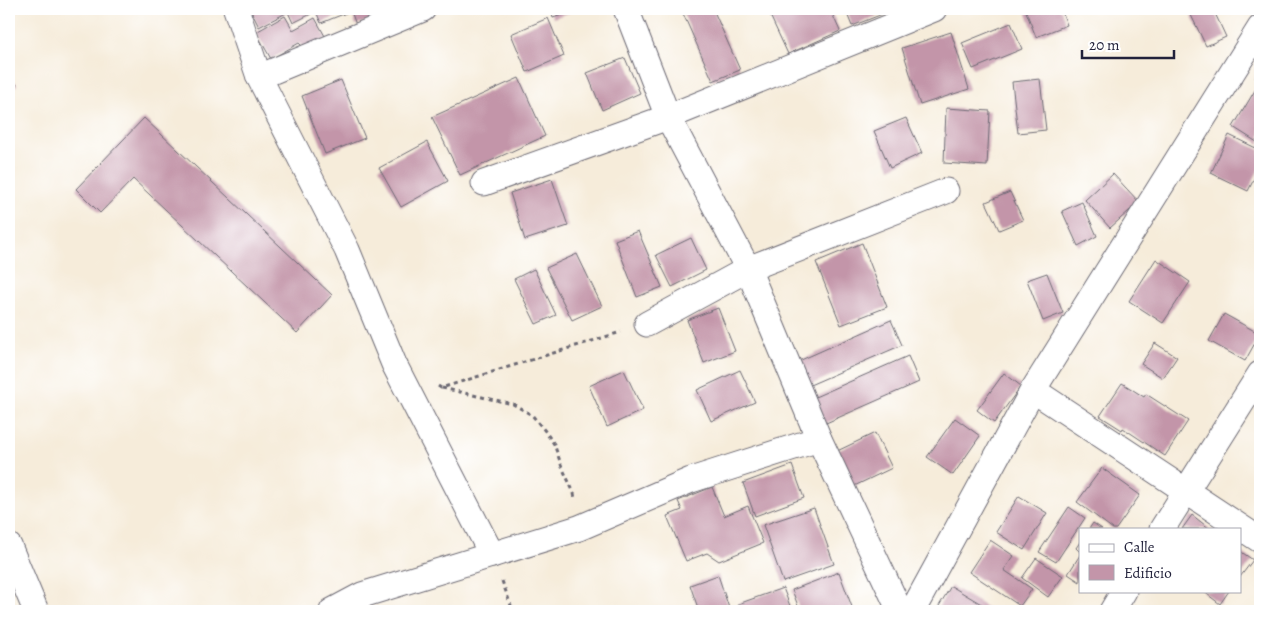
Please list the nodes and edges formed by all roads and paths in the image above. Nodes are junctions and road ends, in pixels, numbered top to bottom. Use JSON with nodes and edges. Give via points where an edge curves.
{"nodes":[{"id":1,"x":236,"y":9,"type":"edge"},
{"id":2,"x":423,"y":9,"type":"edge"},
{"id":3,"x":626,"y":9,"type":"edge"},
{"id":4,"x":934,"y":9,"type":"edge"},
{"id":5,"x":1260,"y":28,"type":"edge"},
{"id":6,"x":259,"y":77,"type":"junction"},
{"id":7,"x":668,"y":117,"type":"junction"},
{"id":8,"x":484,"y":183,"type":"dead end"},
{"id":9,"x":946,"y":191,"type":"dead end"},
{"id":10,"x":748,"y":269,"type":"junction"},
{"id":11,"x":647,"y":324,"type":"joint"},
{"id":12,"x":1260,"y":374,"type":"edge"},
{"id":13,"x":434,"y":384,"type":"dead end"},
{"id":14,"x":442,"y":388,"type":"junction"},
{"id":15,"x":1033,"y":390,"type":"junction"},
{"id":16,"x":819,"y":439,"type":"junction"},
{"id":17,"x":1186,"y":491,"type":"junction"},
{"id":18,"x":579,"y":528,"type":"junction"},
{"id":19,"x":1163,"y":528,"type":"edge"},
{"id":20,"x":1242,"y":528,"type":"edge"},
{"id":21,"x":1242,"y":528,"type":"edge"},
{"id":22,"x":1260,"y":540,"type":"edge"},
{"id":23,"x":9,"y":546,"type":"edge"},
{"id":24,"x":492,"y":555,"type":"junction"},
{"id":25,"x":1123,"y":592,"type":"edge"},
{"id":26,"x":36,"y":611,"type":"edge"},
{"id":27,"x":332,"y":611,"type":"edge"},
{"id":28,"x":900,"y":611,"type":"edge"},
{"id":29,"x":911,"y":611,"type":"edge"},
{"id":30,"x":1112,"y":611,"type":"edge"}],
"edges":[{"from":1,"to":6,"type":"street"},
{"from":2,"to":6,"type":"street"},
{"from":3,"to":7,"type":"street"},
{"from":4,"to":7,"type":"street"},
{"from":5,"to":15,"type":"street"},
{"from":6,"to":24,"type":"street","via":[[347,250],[394,364]]},
{"from":7,"to":8,"type":"street"},
{"from":7,"to":10,"type":"street"},
{"from":9,"to":10,"type":"street"},
{"from":10,"to":11,"type":"street"},
{"from":10,"to":16,"type":"street"},
{"from":11,"to":14,"type":"path"},
{"from":12,"to":17,"type":"street"},
{"from":13,"to":14,"type":"path"},
{"from":14,"to":18,"type":"path","via":[[513,404],[532,415],[554,444],[574,493]]},
{"from":15,"to":17,"type":"street"},
{"from":15,"to":29,"type":"street"},
{"from":16,"to":18,"type":"street","via":[[691,480]]},
{"from":16,"to":28,"type":"street"},
{"from":17,"to":19,"type":"street"},
{"from":17,"to":21,"type":"street"},
{"from":18,"to":24,"type":"street"},
{"from":20,"to":22,"type":"street"},
{"from":23,"to":26,"type":"street"},
{"from":24,"to":27,"type":"street","via":[[362,595]]},
{"from":25,"to":30,"type":"street"}]}
